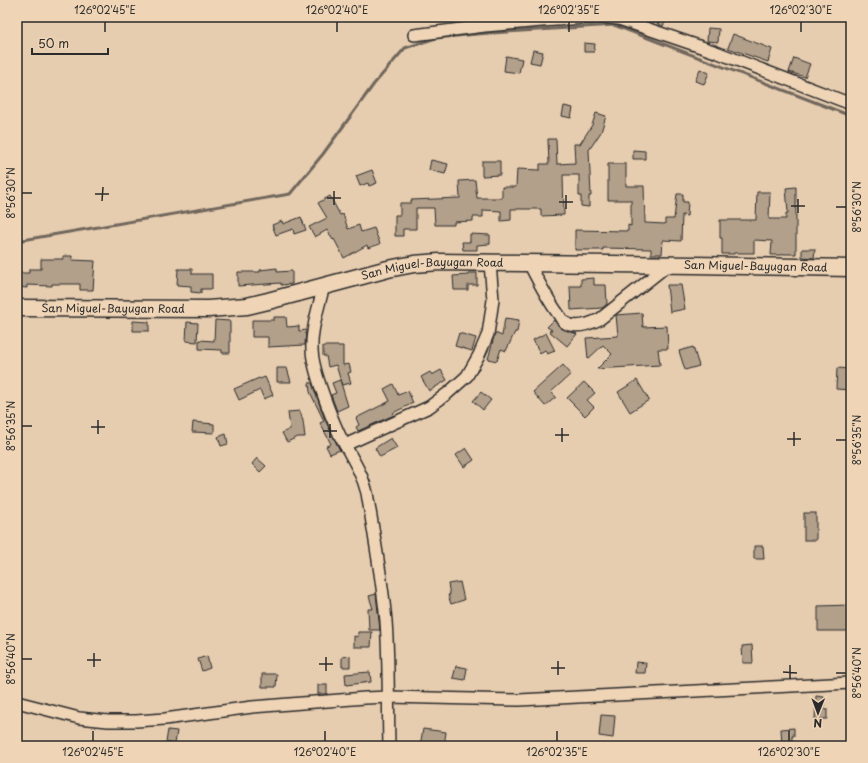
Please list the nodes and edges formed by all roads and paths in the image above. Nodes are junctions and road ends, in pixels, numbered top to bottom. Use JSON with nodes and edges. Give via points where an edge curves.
{"nodes":[{"id":1,"x":414,"y":35,"type":"dead end"},
{"id":2,"x":851,"y":104,"type":"edge"},
{"id":3,"x":490,"y":263,"type":"junction"},
{"id":4,"x":529,"y":263,"type":"junction"},
{"id":5,"x":668,"y":265,"type":"junction"},
{"id":6,"x":851,"y":268,"type":"edge"},
{"id":7,"x":324,"y":286,"type":"junction"},
{"id":8,"x":17,"y":308,"type":"edge"},
{"id":9,"x":345,"y":445,"type":"junction"},
{"id":10,"x":851,"y":683,"type":"edge"},
{"id":11,"x":389,"y":697,"type":"junction"},
{"id":12,"x":17,"y":702,"type":"edge"},
{"id":13,"x":389,"y":746,"type":"edge"}],
"edges":[{"from":1,"to":2,"type":"street","via":[[542,21],[599,17],[619,19],[716,52]]},
{"from":3,"to":4,"type":"main road","name":"San Miguel-Bayugan Road"},
{"from":3,"to":7,"type":"main road","name":"San Miguel-Bayugan Road","via":[[414,264]]},
{"from":3,"to":9,"type":"street","via":[[494,300],[488,334],[467,376],[428,407]]},
{"from":4,"to":5,"type":"main road","name":"San Miguel-Bayugan Road"},
{"from":4,"to":5,"type":"street","via":[[549,302],[564,322],[573,325],[590,324],[600,318]]},
{"from":5,"to":6,"type":"main road","name":"San Miguel-Bayugan Road"},
{"from":7,"to":8,"type":"main road","name":"San Miguel-Bayugan Road","via":[[268,302],[224,308]]},
{"from":7,"to":9,"type":"street","via":[[312,349],[328,405]]},
{"from":9,"to":11,"type":"street","via":[[364,482],[370,508],[386,621]]},
{"from":10,"to":11,"type":"street","via":[[519,700]]},
{"from":11,"to":12,"type":"street","via":[[252,707],[136,721],[79,718]]},
{"from":11,"to":13,"type":"street"}]}
